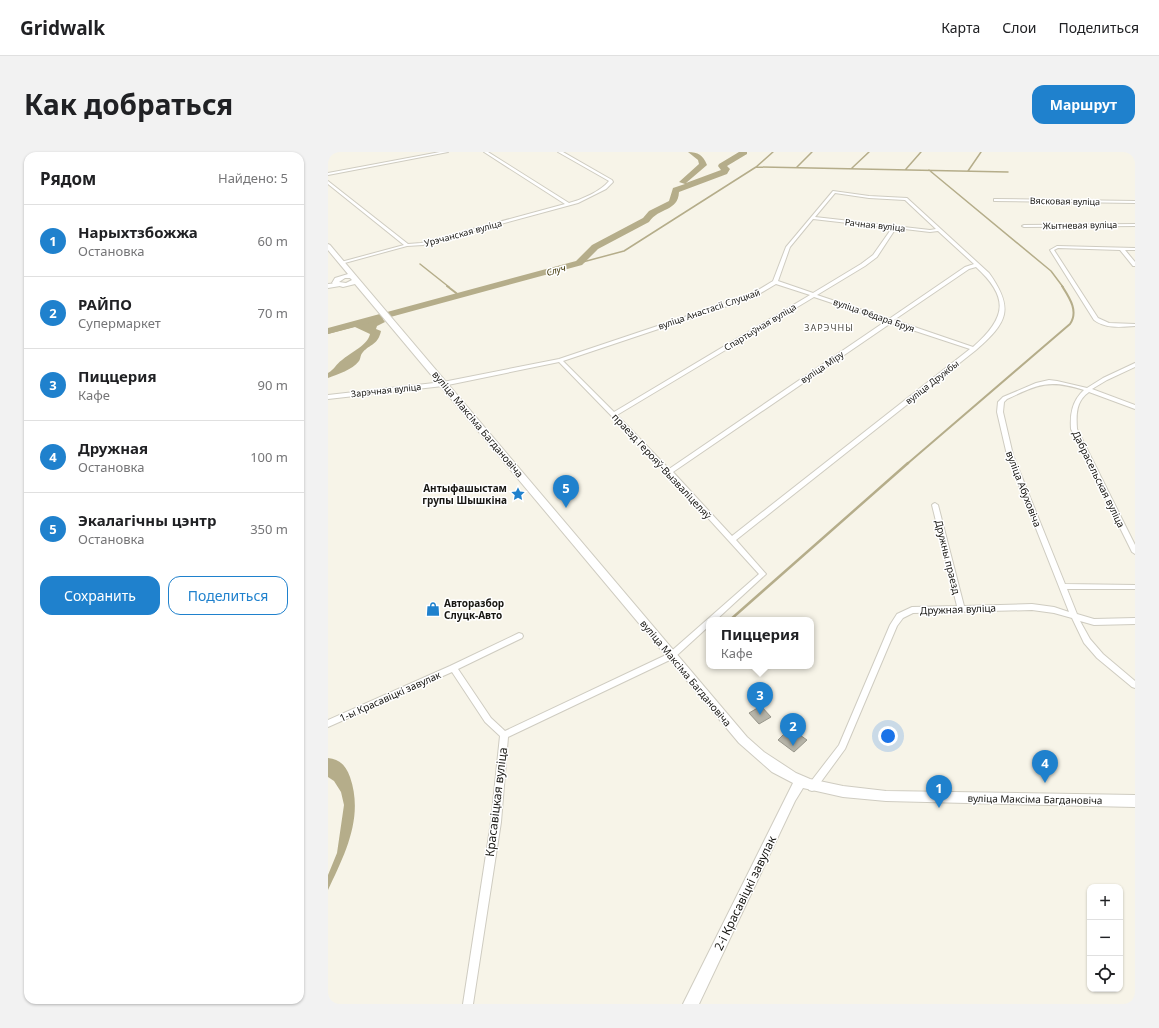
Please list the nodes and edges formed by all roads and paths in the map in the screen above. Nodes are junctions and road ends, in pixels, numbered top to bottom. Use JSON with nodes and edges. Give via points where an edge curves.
{"nodes":[{"id":1,"x":446,"y":152,"type":"edge"},
{"id":2,"x":486,"y":152,"type":"edge"},
{"id":3,"x":560,"y":152,"type":"edge"},
{"id":4,"x":328,"y":174,"type":"edge"},
{"id":5,"x":328,"y":182,"type":"edge"},
{"id":6,"x":994,"y":200,"type":"dead end"},
{"id":7,"x":1135,"y":202,"type":"edge"},
{"id":8,"x":568,"y":204,"type":"junction"},
{"id":9,"x":812,"y":218,"type":"junction"},
{"id":10,"x":1135,"y":225,"type":"edge"},
{"id":11,"x":1024,"y":226,"type":"dead end"},
{"id":12,"x":895,"y":227,"type":"junction"},
{"id":13,"x":939,"y":230,"type":"junction"},
{"id":14,"x":407,"y":245,"type":"junction"},
{"id":15,"x":328,"y":246,"type":"edge"},
{"id":16,"x":1122,"y":249,"type":"junction"},
{"id":17,"x":1135,"y":249,"type":"edge"},
{"id":18,"x":344,"y":264,"type":"junction"},
{"id":19,"x":977,"y":265,"type":"junction"},
{"id":20,"x":1135,"y":265,"type":"edge"},
{"id":21,"x":355,"y":278,"type":"junction"},
{"id":22,"x":338,"y":282,"type":"junction"},
{"id":23,"x":775,"y":282,"type":"junction"},
{"id":24,"x":328,"y":283,"type":"edge"},
{"id":25,"x":328,"y":286,"type":"edge"},
{"id":26,"x":368,"y":292,"type":"junction"},
{"id":27,"x":814,"y":295,"type":"junction"},
{"id":28,"x":890,"y":320,"type":"junction"},
{"id":29,"x":1135,"y":325,"type":"edge"},
{"id":30,"x":974,"y":349,"type":"junction"},
{"id":31,"x":560,"y":360,"type":"junction"},
{"id":32,"x":1135,"y":366,"type":"edge"},
{"id":33,"x":443,"y":384,"type":"junction"},
{"id":34,"x":1087,"y":390,"type":"junction"},
{"id":35,"x":328,"y":397,"type":"edge"},
{"id":36,"x":1135,"y":407,"type":"edge"},
{"id":37,"x":614,"y":415,"type":"junction"},
{"id":38,"x":669,"y":472,"type":"junction"},
{"id":39,"x":935,"y":505,"type":"dead end"},
{"id":40,"x":732,"y":540,"type":"junction"},
{"id":41,"x":1135,"y":552,"type":"edge"},
{"id":42,"x":1063,"y":586,"type":"junction"},
{"id":43,"x":1135,"y":586,"type":"edge"},
{"id":44,"x":961,"y":609,"type":"junction"},
{"id":45,"x":1074,"y":615,"type":"junction"},
{"id":46,"x":714,"y":617,"type":"edge"},
{"id":47,"x":1135,"y":621,"type":"edge"},
{"id":48,"x":706,"y":625,"type":"edge"},
{"id":49,"x":519,"y":636,"type":"dead end"},
{"id":50,"x":672,"y":656,"type":"junction"},
{"id":51,"x":453,"y":668,"type":"junction"},
{"id":52,"x":1135,"y":685,"type":"edge"},
{"id":53,"x":328,"y":724,"type":"edge"},
{"id":54,"x":504,"y":735,"type":"junction"},
{"id":55,"x":806,"y":784,"type":"junction"},
{"id":56,"x":1135,"y":801,"type":"edge"},
{"id":57,"x":468,"y":1004,"type":"edge"},
{"id":58,"x":690,"y":1004,"type":"edge"}],
"edges":[{"from":1,"to":4,"type":"street"},
{"from":2,"to":8,"type":"street"},
{"from":3,"to":8,"type":"street","name":"Урэчанская вуліца","via":[[611,181],[605,188],[586,199]]},
{"from":5,"to":14,"type":"street"},
{"from":6,"to":7,"type":"street","name":"Вясковая вуліца"},
{"from":8,"to":14,"type":"street","name":"Урэчанская вуліца","via":[[421,244]]},
{"from":9,"to":12,"type":"street","name":"Рачная вуліца"},
{"from":9,"to":13,"type":"street","name":"вуліца Дружбы","via":[[834,192],[906,199]]},
{"from":9,"to":23,"type":"street","via":[[788,247]]},
{"from":10,"to":11,"type":"street","name":"Жытневая вуліца"},
{"from":12,"to":13,"type":"street","name":"Рачная вуліца"},
{"from":12,"to":27,"type":"street","name":"Спартыўная вуліца","via":[[875,256]]},
{"from":13,"to":19,"type":"street","name":"вуліца Дружбы"},
{"from":14,"to":18,"type":"street","name":"Урэчанская вуліца"},
{"from":15,"to":18,"type":"main road","name":"вуліца Максіма Багдановіча"},
{"from":16,"to":17,"type":"street"},
{"from":16,"to":20,"type":"street"},
{"from":16,"to":29,"type":"street","via":[[1057,247],[1052,250],[1096,319],[1109,325]]},
{"from":18,"to":21,"type":"main road","name":"вуліца Максіма Багдановіча"},
{"from":18,"to":22,"type":"main road"},
{"from":19,"to":28,"type":"street","name":"вуліца Міру","via":[[967,268]]},
{"from":19,"to":30,"type":"street","name":"вуліца Дружбы","via":[[995,284],[1001,294],[1003,305],[996,327],[988,338]]},
{"from":21,"to":22,"type":"main road","via":[[347,276]]},
{"from":21,"to":26,"type":"main road","name":"вуліца Максіма Багдановіча"},
{"from":22,"to":24,"type":"street"},
{"from":22,"to":25,"type":"street"},
{"from":22,"to":26,"type":"main road"},
{"from":23,"to":27,"type":"street","name":"вуліца Фёдара Бруя"},
{"from":23,"to":31,"type":"street","name":"вуліца Анастасіі Слуцкай","via":[[752,296]]},
{"from":26,"to":33,"type":"main road","name":"вуліца Максіма Багдановіча"},
{"from":27,"to":28,"type":"street","name":"вуліца Фёдара Бруя"},
{"from":27,"to":37,"type":"street","name":"Спартыўная вуліца"},
{"from":28,"to":30,"type":"street","name":"вуліца Фёдара Бруя"},
{"from":28,"to":38,"type":"street","name":"вуліца Міру"},
{"from":30,"to":40,"type":"street","name":"вуліца Дружбы"},
{"from":31,"to":33,"type":"street","name":"вуліца Анастасіі Слуцкай"},
{"from":31,"to":37,"type":"street","name":"праезд Герояў-Вызваліцеляў"},
{"from":32,"to":34,"type":"street","name":"Дабрасельская вуліца"},
{"from":33,"to":35,"type":"street","name":"Зарэчная вуліца"},
{"from":33,"to":50,"type":"main road","name":"вуліца Максіма Багдановіча"},
{"from":34,"to":36,"type":"street"},
{"from":34,"to":41,"type":"street","name":"Дабрасельская вуліца","via":[[1078,399],[1074,429]]},
{"from":34,"to":42,"type":"street","name":"вуліца Абуховіча","via":[[1050,382],[1015,393],[1001,402],[1000,412],[1010,455]]},
{"from":37,"to":38,"type":"street","name":"праезд Герояў-Вызваліцеляў"},
{"from":38,"to":40,"type":"street","name":"праезд Герояў-Вызваліцеляў"},
{"from":39,"to":44,"type":"street","name":"Дружны праезд"},
{"from":40,"to":46,"type":"street","name":"праезд Герояў-Вызваліцеляў","via":[[763,574]]},
{"from":42,"to":43,"type":"street"},
{"from":42,"to":45,"type":"street","name":"вуліца Абуховіча"},
{"from":44,"to":45,"type":"street","name":"Дружная вуліца","via":[[1032,607]]},
{"from":44,"to":55,"type":"street","name":"Дружная вуліца","via":[[912,610],[900,616],[842,747]]},
{"from":45,"to":47,"type":"street","name":"Дружная вуліца","via":[[1094,622]]},
{"from":45,"to":52,"type":"street","name":"вуліца Абуховіча","via":[[1087,641],[1100,656]]},
{"from":48,"to":50,"type":"street","name":"Красавіцкая вуліца"},
{"from":49,"to":51,"type":"street","name":"1-ы Красавіцкі завулак"},
{"from":50,"to":54,"type":"street","name":"Красавіцкая вуліца"},
{"from":50,"to":55,"type":"main road","name":"вуліца Максіма Багдановіча","via":[[757,754],[778,770]]},
{"from":51,"to":53,"type":"street","name":"1-ы Красавіцкі завулак"},
{"from":51,"to":54,"type":"street","name":"1-ы Красавіцкі завулак","via":[[488,720]]},
{"from":54,"to":57,"type":"street","name":"Красавіцкая вуліца","via":[[496,822]]},
{"from":55,"to":56,"type":"main road","name":"вуліца Максіма Багдановіча","via":[[854,794],[886,796]]},
{"from":55,"to":58,"type":"main road","name":"2-і Красавіцкі завулак","via":[[791,797]]}]}
